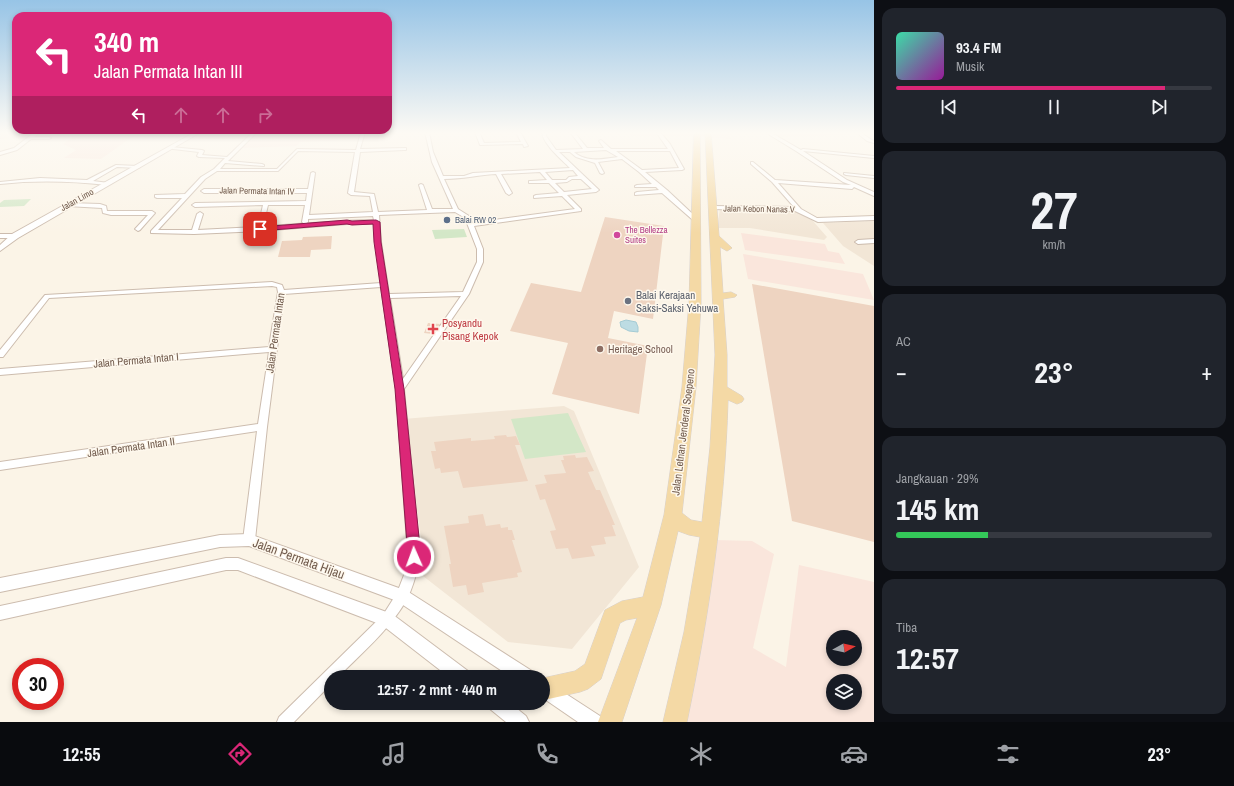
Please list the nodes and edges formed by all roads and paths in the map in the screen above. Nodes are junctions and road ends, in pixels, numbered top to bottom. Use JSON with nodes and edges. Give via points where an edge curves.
{"nodes":[{"id":1,"x":220,"y":166,"type":"edge"},
{"id":2,"x":272,"y":166,"type":"edge"},
{"id":3,"x":355,"y":166,"type":"edge"},
{"id":4,"x":435,"y":166,"type":"edge"},
{"id":5,"x":571,"y":166,"type":"edge"},
{"id":6,"x":599,"y":166,"type":"edge"},
{"id":7,"x":634,"y":166,"type":"edge"},
{"id":8,"x":680,"y":166,"type":"edge"},
{"id":9,"x":702,"y":166,"type":"edge"},
{"id":10,"x":705,"y":166,"type":"edge"},
{"id":11,"x":755,"y":166,"type":"edge"},
{"id":12,"x":822,"y":166,"type":"edge"},
{"id":13,"x":138,"y":167,"type":"joint"},
{"id":14,"x":281,"y":167,"type":"joint"},
{"id":15,"x":574,"y":169,"type":"junction"},
{"id":16,"x":216,"y":170,"type":"junction"},
{"id":17,"x":542,"y":171,"type":"junction"},
{"id":18,"x":641,"y":171,"type":"junction"},
{"id":19,"x":313,"y":173,"type":"dead end"},
{"id":20,"x":498,"y":173,"type":"junction"},
{"id":21,"x":602,"y":173,"type":"dead end"},
{"id":22,"x":846,"y":174,"type":"dead end"},
{"id":23,"x":582,"y":177,"type":"junction"},
{"id":24,"x":874,"y":177,"type":"edge"},
{"id":25,"x":442,"y":178,"type":"junction"},
{"id":26,"x":550,"y":181,"type":"junction"},
{"id":27,"x":774,"y":181,"type":"junction"},
{"id":28,"x":88,"y":182,"type":"junction"},
{"id":29,"x":531,"y":182,"type":"dead end"},
{"id":30,"x":0,"y":183,"type":"edge"},
{"id":31,"x":107,"y":184,"type":"junction"},
{"id":32,"x":658,"y":184,"type":"junction"},
{"id":33,"x":421,"y":185,"type":"dead end"},
{"id":34,"x":637,"y":186,"type":"dead end"},
{"id":35,"x":856,"y":186,"type":"junction"},
{"id":36,"x":204,"y":190,"type":"dead end"},
{"id":37,"x":665,"y":191,"type":"junction"},
{"id":38,"x":310,"y":192,"type":"junction"},
{"id":39,"x":509,"y":193,"type":"dead end"},
{"id":40,"x":637,"y":194,"type":"dead end"},
{"id":41,"x":874,"y":194,"type":"edge"},
{"id":42,"x":564,"y":195,"type":"junction"},
{"id":43,"x":156,"y":196,"type":"dead end"},
{"id":44,"x":186,"y":196,"type":"junction"},
{"id":45,"x":536,"y":197,"type":"dead end"},
{"id":46,"x":308,"y":203,"type":"junction"},
{"id":47,"x":677,"y":203,"type":"junction"},
{"id":48,"x":266,"y":204,"type":"junction"},
{"id":49,"x":69,"y":205,"type":"junction"},
{"id":50,"x":195,"y":205,"type":"dead end"},
{"id":51,"x":714,"y":208,"type":"junction"},
{"id":52,"x":456,"y":210,"type":"junction"},
{"id":53,"x":518,"y":210,"type":"dead end"},
{"id":54,"x":798,"y":210,"type":"junction"},
{"id":55,"x":430,"y":211,"type":"junction"},
{"id":56,"x":696,"y":213,"type":"junction"},
{"id":57,"x":200,"y":214,"type":"dead end"},
{"id":58,"x":306,"y":217,"type":"junction"},
{"id":59,"x":376,"y":218,"type":"junction"},
{"id":60,"x":523,"y":218,"type":"junction"},
{"id":61,"x":874,"y":218,"type":"edge"},
{"id":62,"x":470,"y":225,"type":"junction"},
{"id":63,"x":304,"y":226,"type":"junction"},
{"id":64,"x":138,"y":229,"type":"dead end"},
{"id":65,"x":260,"y":229,"type":"junction"},
{"id":66,"x":194,"y":232,"type":"junction"},
{"id":67,"x":0,"y":236,"type":"edge"},
{"id":68,"x":15,"y":236,"type":"junction"},
{"id":69,"x":715,"y":238,"type":"junction"},
{"id":70,"x":874,"y":241,"type":"edge"},
{"id":71,"x":858,"y":242,"type":"dead end"},
{"id":72,"x":727,"y":248,"type":"dead end"},
{"id":73,"x":0,"y":249,"type":"edge"},
{"id":74,"x":385,"y":285,"type":"junction"},
{"id":75,"x":282,"y":292,"type":"junction"},
{"id":76,"x":466,"y":294,"type":"junction"},
{"id":77,"x":386,"y":296,"type":"junction"},
{"id":78,"x":273,"y":349,"type":"junction"},
{"id":79,"x":0,"y":355,"type":"edge"},
{"id":80,"x":0,"y":372,"type":"edge"},
{"id":81,"x":400,"y":389,"type":"junction"},
{"id":82,"x":722,"y":390,"type":"junction"},
{"id":83,"x":737,"y":399,"type":"dead end"},
{"id":84,"x":262,"y":427,"type":"junction"},
{"id":85,"x":0,"y":466,"type":"edge"},
{"id":86,"x":673,"y":515,"type":"junction"},
{"id":87,"x":710,"y":529,"type":"junction"},
{"id":88,"x":249,"y":540,"type":"junction"},
{"id":89,"x":0,"y":585,"type":"edge"},
{"id":90,"x":402,"y":596,"type":"junction"},
{"id":91,"x":651,"y":605,"type":"junction"},
{"id":92,"x":0,"y":613,"type":"edge"},
{"id":93,"x":387,"y":619,"type":"junction"},
{"id":94,"x":453,"y":670,"type":"edge"},
{"id":95,"x":515,"y":670,"type":"edge"},
{"id":96,"x":550,"y":687,"type":"edge"},
{"id":97,"x":550,"y":693,"type":"edge"},
{"id":98,"x":505,"y":710,"type":"edge"},
{"id":99,"x":284,"y":722,"type":"edge"},
{"id":100,"x":520,"y":722,"type":"edge"},
{"id":101,"x":594,"y":722,"type":"edge"},
{"id":102,"x":610,"y":722,"type":"edge"},
{"id":103,"x":675,"y":722,"type":"edge"}],
"edges":[{"from":1,"to":16,"type":"street"},
{"from":2,"to":14,"type":"street"},
{"from":3,"to":59,"type":"street","via":[[351,193],[372,195]]},
{"from":4,"to":25,"type":"street"},
{"from":5,"to":15,"type":"street"},
{"from":6,"to":21,"type":"street"},
{"from":7,"to":18,"type":"street"},
{"from":8,"to":18,"type":"street","via":[[682,169]]},
{"from":9,"to":56,"type":"main road","name":"Jalan Letnan Jenderal Soepeno"},
{"from":10,"to":51,"type":"main road","name":"Jalan Letnan Jenderal Soepeno"},
{"from":11,"to":27,"type":"street"},
{"from":12,"to":35,"type":"street"},
{"from":13,"to":28,"type":"street","via":[[116,166]]},
{"from":13,"to":31,"type":"street","name":"Jalan Limo"},
{"from":14,"to":16,"type":"street","via":[[276,170]]},
{"from":15,"to":17,"type":"street"},
{"from":15,"to":23,"type":"street"},
{"from":16,"to":44,"type":"street","via":[[203,178]]},
{"from":17,"to":20,"type":"street"},
{"from":17,"to":26,"type":"street"},
{"from":18,"to":32,"type":"street"},
{"from":19,"to":38,"type":"street","name":"Jalan Permata Intan IV"},
{"from":20,"to":25,"type":"street"},
{"from":20,"to":39,"type":"street"},
{"from":22,"to":24,"type":"street"},
{"from":23,"to":26,"type":"street","via":[[571,178],[568,181]]},
{"from":23,"to":42,"type":"street","via":[[596,190]]},
{"from":25,"to":52,"type":"street"},
{"from":26,"to":29,"type":"street"},
{"from":26,"to":42,"type":"street"},
{"from":27,"to":35,"type":"street"},
{"from":27,"to":54,"type":"street"},
{"from":28,"to":30,"type":"street"},
{"from":28,"to":31,"type":"street"},
{"from":31,"to":49,"type":"street","name":"Jalan Limo"},
{"from":32,"to":34,"type":"street"},
{"from":32,"to":37,"type":"street"},
{"from":33,"to":55,"type":"street"},
{"from":35,"to":41,"type":"street"},
{"from":36,"to":38,"type":"street","name":"Jalan Permata Intan IV"},
{"from":37,"to":40,"type":"street"},
{"from":37,"to":47,"type":"street"},
{"from":38,"to":46,"type":"street","name":"Jalan Permata Intan IV"},
{"from":42,"to":45,"type":"street"},
{"from":42,"to":60,"type":"street","via":[[579,210]]},
{"from":43,"to":44,"type":"street"},
{"from":44,"to":66,"type":"street","via":[[153,232]]},
{"from":46,"to":48,"type":"street"},
{"from":46,"to":58,"type":"street","name":"Jalan Permata Intan IV"},
{"from":47,"to":56,"type":"street"},
{"from":47,"to":56,"type":"street"},
{"from":48,"to":50,"type":"street"},
{"from":48,"to":65,"type":"street"},
{"from":49,"to":64,"type":"street","via":[[100,206],[104,207],[105,212],[111,213],[152,213]]},
{"from":49,"to":68,"type":"street","name":"Jalan Limo"},
{"from":51,"to":54,"type":"street","name":"Jalan Kebon Nanas V"},
{"from":51,"to":69,"type":"main road","name":"Jalan Letnan Jenderal Soepeno"},
{"from":52,"to":55,"type":"street"},
{"from":52,"to":62,"type":"street","via":[[467,217]]},
{"from":53,"to":60,"type":"street"},
{"from":54,"to":61,"type":"street","name":"Jalan Kebon Nanas V","via":[[818,220]]},
{"from":55,"to":59,"type":"street"},
{"from":56,"to":86,"type":"main road","name":"Jalan Letnan Jenderal Soepeno","via":[[695,304],[689,387]]},
{"from":57,"to":66,"type":"street"},
{"from":58,"to":59,"type":"street"},
{"from":58,"to":63,"type":"street","name":"Jalan Permata Intan IV"},
{"from":59,"to":63,"type":"street","via":[[352,223]]},
{"from":59,"to":74,"type":"street"},
{"from":60,"to":62,"type":"street"},
{"from":62,"to":76,"type":"street","via":[[481,255]]},
{"from":63,"to":65,"type":"street"},
{"from":65,"to":66,"type":"street"},
{"from":67,"to":68,"type":"street"},
{"from":68,"to":73,"type":"street","name":"Jalan Limo"},
{"from":69,"to":72,"type":"main road"},
{"from":69,"to":82,"type":"main road","name":"Jalan Letnan Jenderal Soepeno","via":[[724,296]]},
{"from":70,"to":71,"type":"street"},
{"from":74,"to":75,"type":"street"},
{"from":74,"to":77,"type":"street"},
{"from":75,"to":78,"type":"street","name":"Jalan Permata Intan"},
{"from":75,"to":79,"type":"street","name":"Jalan Permata Intan","via":[[280,286],[272,284],[47,296]]},
{"from":76,"to":77,"type":"street"},
{"from":76,"to":81,"type":"street"},
{"from":77,"to":81,"type":"street"},
{"from":78,"to":80,"type":"street","name":"Jalan Permata Intan I"},
{"from":78,"to":84,"type":"street","name":"Jalan Permata Intan"},
{"from":81,"to":90,"type":"street","via":[[414,557]]},
{"from":82,"to":83,"type":"main road"},
{"from":82,"to":87,"type":"main road","name":"Jalan Letnan Jenderal Soepeno"},
{"from":84,"to":85,"type":"street","name":"Jalan Permata Intan II"},
{"from":84,"to":88,"type":"street","name":"Jalan Permata Intan"},
{"from":86,"to":87,"type":"main road","via":[[682,525],[692,529]]},
{"from":86,"to":91,"type":"main road","name":"Jalan Letnan Jenderal Soepeno"},
{"from":87,"to":103,"type":"main road","name":"Jalan Letnan Jenderal Soepeno","via":[[706,564]]},
{"from":88,"to":89,"type":"street","name":"Jalan Permata Hijau","via":[[220,541]]},
{"from":88,"to":90,"type":"street","name":"Jalan Permata Hijau"},
{"from":90,"to":93,"type":"street"},
{"from":90,"to":95,"type":"street","name":"Jalan Permata Hijau"},
{"from":91,"to":96,"type":"main road","via":[[622,611],[612,616],[594,671],[580,681]]},
{"from":91,"to":102,"type":"main road","name":"Jalan Letnan Jenderal Soepeno"},
{"from":92,"to":93,"type":"street","via":[[226,564],[238,564]]},
{"from":93,"to":94,"type":"street"},
{"from":93,"to":99,"type":"street"},
{"from":97,"to":101,"type":"street"},
{"from":98,"to":100,"type":"street"}]}
